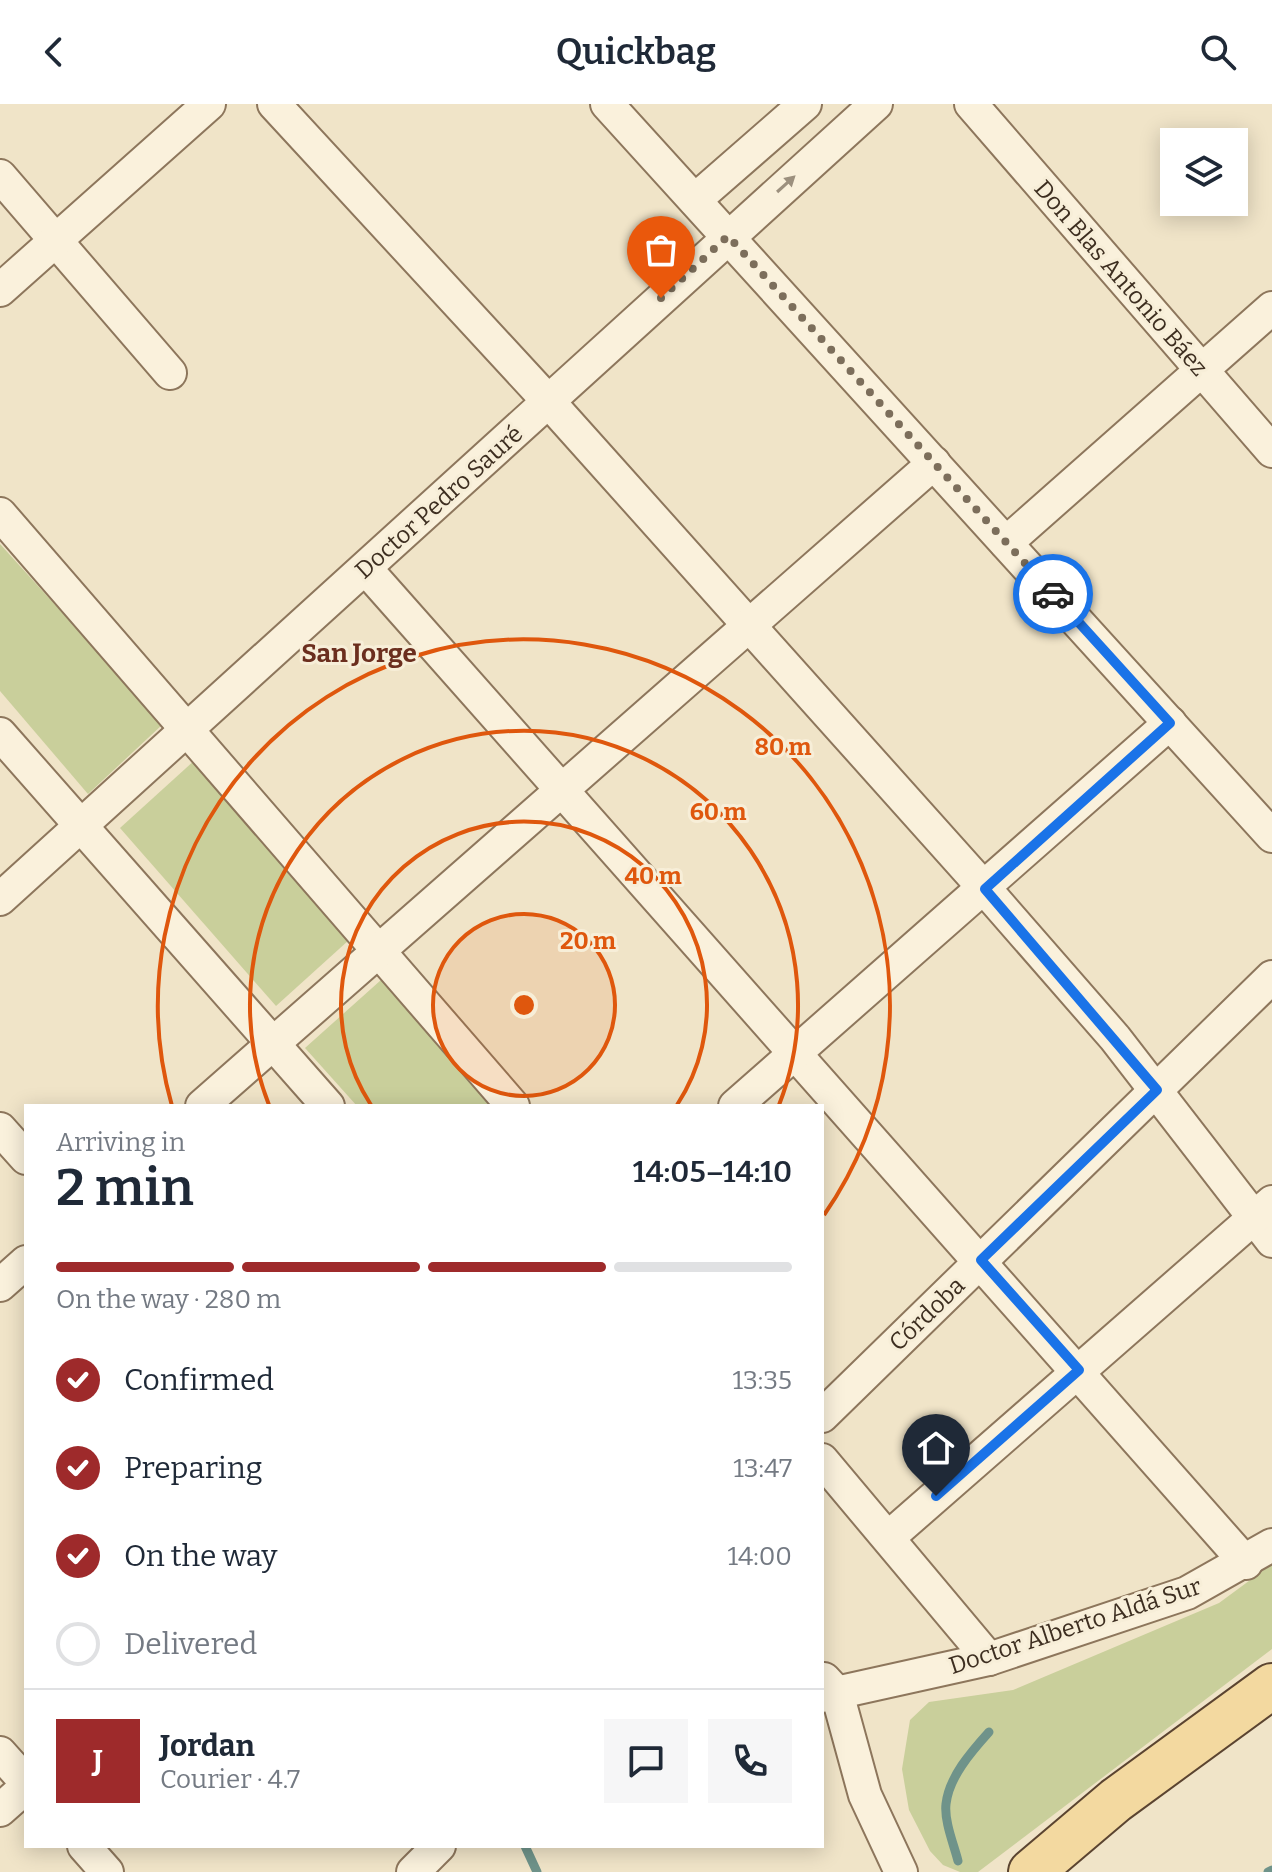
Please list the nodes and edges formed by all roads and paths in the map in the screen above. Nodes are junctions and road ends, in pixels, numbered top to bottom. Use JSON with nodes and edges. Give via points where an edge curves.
{"nodes":[{"id":1,"x":209,"y":104,"type":"edge"},
{"id":2,"x":274,"y":104,"type":"edge"},
{"id":3,"x":607,"y":104,"type":"edge"},
{"id":4,"x":805,"y":104,"type":"edge"},
{"id":5,"x":876,"y":104,"type":"edge"},
{"id":6,"x":971,"y":104,"type":"edge"},
{"id":7,"x":0,"y":176,"type":"edge"},
{"id":8,"x":695,"y":200,"type":"junction"},
{"id":9,"x":728,"y":236,"type":"junction"},
{"id":10,"x":57,"y":239,"type":"junction"},
{"id":11,"x":0,"y":290,"type":"edge"},
{"id":12,"x":1272,"y":308,"type":"edge"},
{"id":13,"x":1201,"y":370,"type":"junction"},
{"id":14,"x":170,"y":373,"type":"dead end"},
{"id":15,"x":549,"y":402,"type":"junction"},
{"id":16,"x":1272,"y":451,"type":"edge"},
{"id":17,"x":934,"y":463,"type":"junction"},
{"id":18,"x":0,"y":514,"type":"edge"},
{"id":19,"x":1006,"y":543,"type":"junction"},
{"id":20,"x":366,"y":569,"type":"junction"},
{"id":21,"x":749,"y":625,"type":"junction"},
{"id":22,"x":1170,"y":723,"type":"junction"},
{"id":23,"x":189,"y":731,"type":"junction"},
{"id":24,"x":0,"y":734,"type":"edge"},
{"id":25,"x":560,"y":789,"type":"junction"},
{"id":26,"x":81,"y":827,"type":"junction"},
{"id":27,"x":1272,"y":836,"type":"edge"},
{"id":28,"x":985,"y":889,"type":"junction"},
{"id":29,"x":0,"y":899,"type":"edge"},
{"id":30,"x":378,"y":949,"type":"junction"},
{"id":31,"x":1272,"y":977,"type":"edge"},
{"id":32,"x":273,"y":1043,"type":"junction"},
{"id":33,"x":796,"y":1054,"type":"junction"},
{"id":34,"x":1157,"y":1090,"type":"junction"},
{"id":35,"x":204,"y":1104,"type":"edge"},
{"id":36,"x":326,"y":1104,"type":"edge"},
{"id":37,"x":511,"y":1104,"type":"edge"},
{"id":38,"x":737,"y":1104,"type":"edge"},
{"id":39,"x":0,"y":1129,"type":"edge"},
{"id":40,"x":24,"y":1156,"type":"edge"},
{"id":41,"x":1266,"y":1220,"type":"edge"},
{"id":42,"x":981,"y":1260,"type":"junction"},
{"id":43,"x":24,"y":1264,"type":"edge"},
{"id":44,"x":0,"y":1285,"type":"edge"},
{"id":45,"x":1079,"y":1370,"type":"junction"},
{"id":46,"x":824,"y":1414,"type":"edge"},
{"id":47,"x":824,"y":1462,"type":"edge"},
{"id":48,"x":889,"y":1537,"type":"junction"},
{"id":49,"x":1259,"y":1554,"type":"edge"},
{"id":50,"x":989,"y":1659,"type":"junction"},
{"id":51,"x":1272,"y":1686,"type":"edge"},
{"id":52,"x":827,"y":1688,"type":"edge"},
{"id":53,"x":0,"y":1753,"type":"edge"},
{"id":54,"x":24,"y":1783,"type":"edge"},
{"id":55,"x":24,"y":1787,"type":"edge"},
{"id":56,"x":0,"y":1810,"type":"edge"},
{"id":57,"x":86,"y":1848,"type":"edge"},
{"id":58,"x":437,"y":1848,"type":"edge"},
{"id":59,"x":107,"y":1872,"type":"edge"},
{"id":60,"x":413,"y":1872,"type":"edge"},
{"id":61,"x":901,"y":1872,"type":"edge"},
{"id":62,"x":1031,"y":1872,"type":"edge"}],
"edges":[{"from":1,"to":10,"type":"street"},
{"from":2,"to":15,"type":"street"},
{"from":3,"to":8,"type":"street"},
{"from":4,"to":8,"type":"street"},
{"from":9,"to":5,"type":"street","name":"Doctor Pedro Sauré","one_way":true},
{"from":6,"to":13,"type":"street","name":"Don Blas Antonio Báez"},
{"from":7,"to":10,"type":"street"},
{"from":8,"to":9,"type":"street"},
{"from":9,"to":15,"type":"street","name":"Doctor Pedro Sauré"},
{"from":9,"to":17,"type":"street"},
{"from":10,"to":11,"type":"street"},
{"from":10,"to":14,"type":"street"},
{"from":12,"to":13,"type":"street"},
{"from":13,"to":16,"type":"street","name":"Don Blas Antonio Báez"},
{"from":13,"to":19,"type":"street"},
{"from":15,"to":20,"type":"street","name":"Doctor Pedro Sauré"},
{"from":15,"to":21,"type":"street"},
{"from":17,"to":19,"type":"street"},
{"from":17,"to":21,"type":"street"},
{"from":18,"to":23,"type":"street"},
{"from":19,"to":22,"type":"street"},
{"from":20,"to":23,"type":"street","name":"Doctor Pedro Sauré"},
{"from":20,"to":25,"type":"street"},
{"from":21,"to":25,"type":"street"},
{"from":21,"to":28,"type":"street"},
{"from":22,"to":27,"type":"street"},
{"from":22,"to":28,"type":"street"},
{"from":23,"to":26,"type":"street","name":"Doctor Pedro Sauré"},
{"from":23,"to":30,"type":"street"},
{"from":24,"to":26,"type":"street"},
{"from":25,"to":30,"type":"street"},
{"from":25,"to":33,"type":"street"},
{"from":26,"to":29,"type":"street","name":"Doctor Pedro Sauré"},
{"from":26,"to":32,"type":"street"},
{"from":28,"to":33,"type":"street"},
{"from":28,"to":34,"type":"street"},
{"from":30,"to":32,"type":"street"},
{"from":30,"to":37,"type":"street"},
{"from":31,"to":34,"type":"street","name":"Córdoba"},
{"from":32,"to":35,"type":"street"},
{"from":32,"to":36,"type":"street"},
{"from":33,"to":38,"type":"street"},
{"from":33,"to":42,"type":"street"},
{"from":34,"to":41,"type":"street"},
{"from":34,"to":42,"type":"street","name":"Córdoba"},
{"from":39,"to":40,"type":"street"},
{"from":41,"to":45,"type":"street"},
{"from":42,"to":45,"type":"street"},
{"from":42,"to":46,"type":"street","name":"Córdoba"},
{"from":43,"to":44,"type":"street"},
{"from":45,"to":48,"type":"street"},
{"from":45,"to":49,"type":"street"},
{"from":47,"to":48,"type":"street"},
{"from":48,"to":50,"type":"street"},
{"from":49,"to":50,"type":"street","name":"Doctor Alberto Aldá Sur","via":[[1187,1593]]},
{"from":50,"to":52,"type":"street","name":"Doctor Alberto Aldá Sur"},
{"from":51,"to":62,"type":"main road","via":[[1116,1800]]},
{"from":52,"to":61,"type":"street","via":[[865,1795]]},
{"from":53,"to":54,"type":"street"},
{"from":55,"to":56,"type":"street"},
{"from":57,"to":59,"type":"street"},
{"from":58,"to":60,"type":"street"}]}
